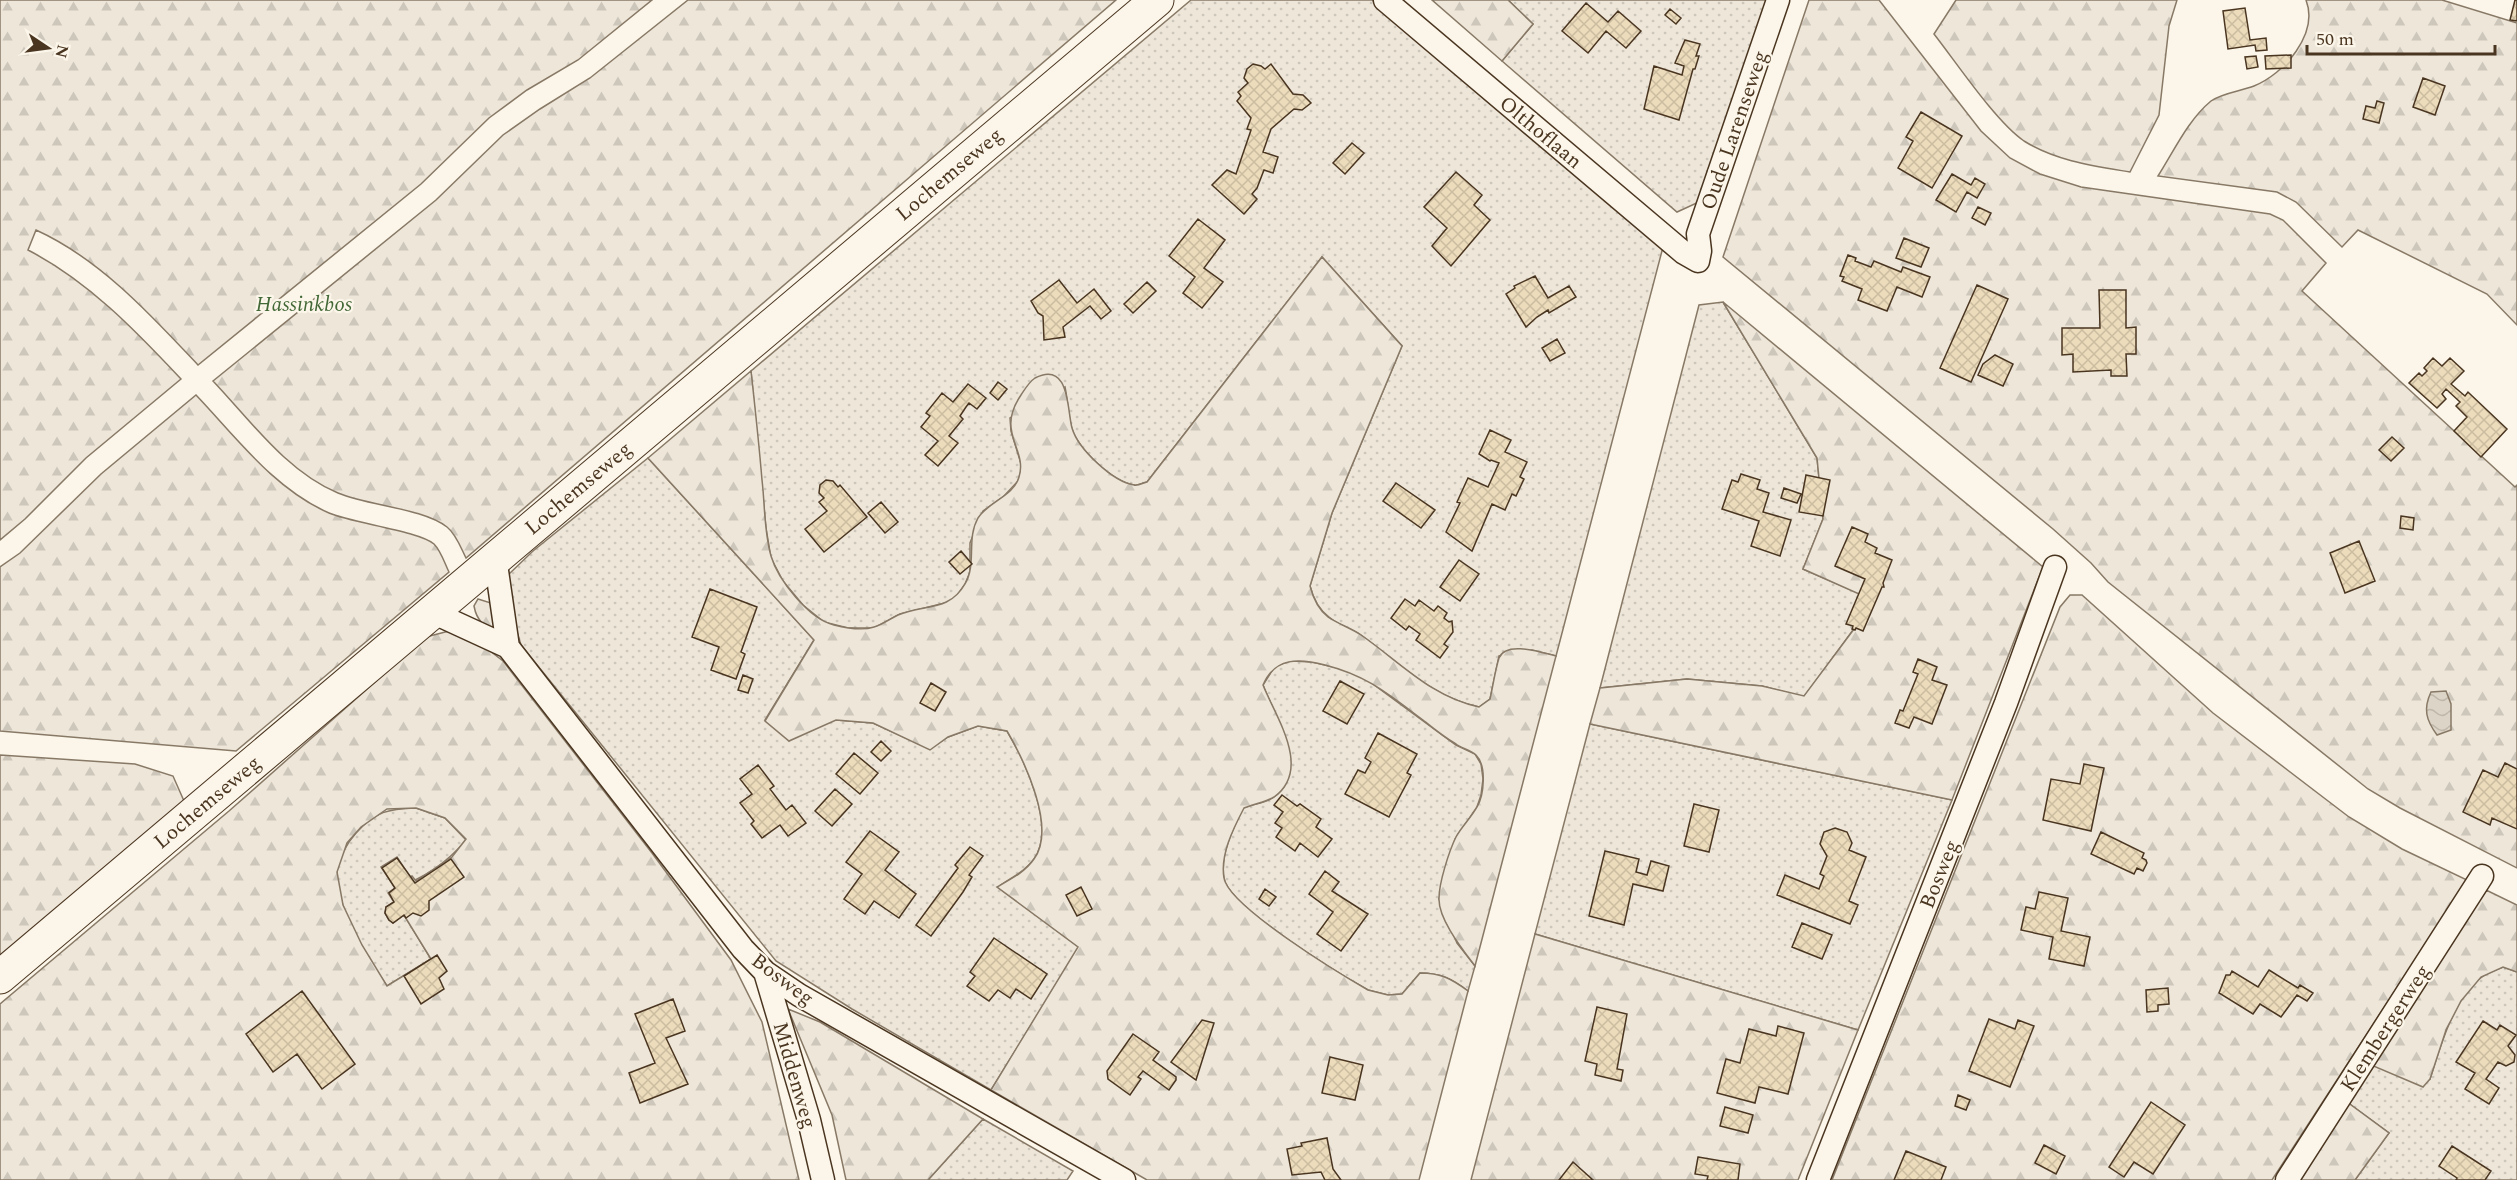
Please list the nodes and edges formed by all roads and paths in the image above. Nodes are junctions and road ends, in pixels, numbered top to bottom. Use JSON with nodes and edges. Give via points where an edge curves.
{"nodes":[{"id":1,"x":1157,"y":0,"type":"edge"},
{"id":2,"x":1385,"y":0,"type":"edge"},
{"id":3,"x":1778,"y":0,"type":"edge"},
{"id":4,"x":1698,"y":261,"type":"joint"},
{"id":5,"x":495,"y":557,"type":"junction"},
{"id":6,"x":2055,"y":567,"type":"dead end"},
{"id":7,"x":432,"y":612,"type":"junction"},
{"id":8,"x":508,"y":647,"type":"junction"},
{"id":9,"x":2482,"y":876,"type":"dead end"},
{"id":10,"x":765,"y":972,"type":"junction"},
{"id":11,"x":0,"y":977,"type":"edge"},
{"id":12,"x":823,"y":1180,"type":"edge"},
{"id":13,"x":1124,"y":1180,"type":"edge"},
{"id":14,"x":1818,"y":1180,"type":"edge"},
{"id":15,"x":2287,"y":1180,"type":"edge"}],
"edges":[{"from":1,"to":5,"type":"main road","name":"Lochemseweg"},
{"from":2,"to":4,"type":"street","name":"Olthoflaan"},
{"from":3,"to":4,"type":"street","name":"Oude Larenseweg","via":[[1698,234]]},
{"from":5,"to":7,"type":"main road","name":"Lochemseweg"},
{"from":5,"to":8,"type":"street","name":"Bosweg"},
{"from":6,"to":14,"type":"street","name":"Bosweg","via":[[2006,703]]},
{"from":7,"to":8,"type":"street","name":"Bosweg"},
{"from":7,"to":11,"type":"main road","name":"Lochemseweg"},
{"from":8,"to":10,"type":"street","name":"Bosweg"},
{"from":9,"to":15,"type":"street","name":"Klembergerweg"},
{"from":10,"to":12,"type":"street","name":"Middenweg"},
{"from":10,"to":13,"type":"street","name":"Bosweg"}]}
